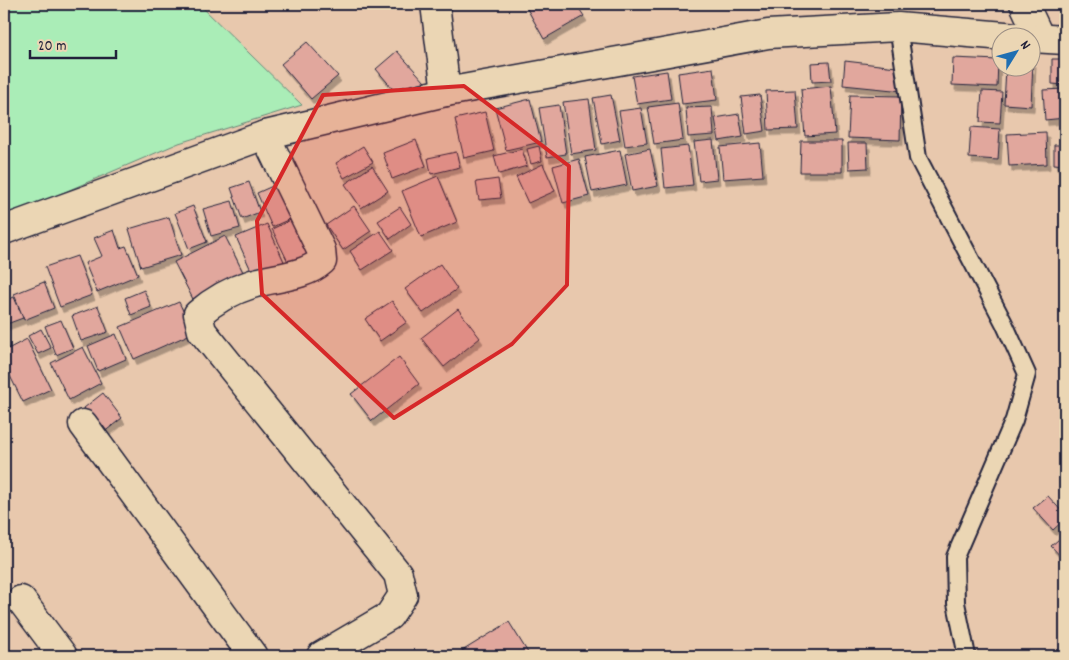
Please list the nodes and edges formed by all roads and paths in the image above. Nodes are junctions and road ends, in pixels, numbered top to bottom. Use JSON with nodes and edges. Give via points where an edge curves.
{"nodes":[{"id":1,"x":435,"y":4,"type":"edge"},
{"id":2,"x":1024,"y":4,"type":"edge"},
{"id":3,"x":898,"y":27,"type":"junction"},
{"id":4,"x":1037,"y":28,"type":"edge"},
{"id":5,"x":992,"y":34,"type":"edge"},
{"id":6,"x":446,"y":92,"type":"junction"},
{"id":7,"x":265,"y":135,"type":"junction"},
{"id":8,"x":4,"y":230,"type":"edge"},
{"id":9,"x":83,"y":424,"type":"dead end"},
{"id":10,"x":21,"y":600,"type":"dead end"},
{"id":11,"x":63,"y":656,"type":"edge"},
{"id":12,"x":253,"y":656,"type":"edge"},
{"id":13,"x":321,"y":656,"type":"edge"},
{"id":14,"x":967,"y":656,"type":"edge"}],
"edges":[{"from":1,"to":6,"type":"street"},
{"from":2,"to":4,"type":"street"},
{"from":3,"to":5,"type":"street"},
{"from":3,"to":6,"type":"street","via":[[768,34]]},
{"from":3,"to":14,"type":"lane","via":[[918,158],[1027,374],[1014,420],[955,557],[956,603]]},
{"from":6,"to":7,"type":"street"},
{"from":7,"to":8,"type":"street"},
{"from":7,"to":13,"type":"street","via":[[321,250],[322,261],[314,268],[251,284],[210,303],[198,314],[202,331],[398,574],[403,595],[389,616]]},
{"from":9,"to":12,"type":"street"},
{"from":10,"to":11,"type":"street"}]}
